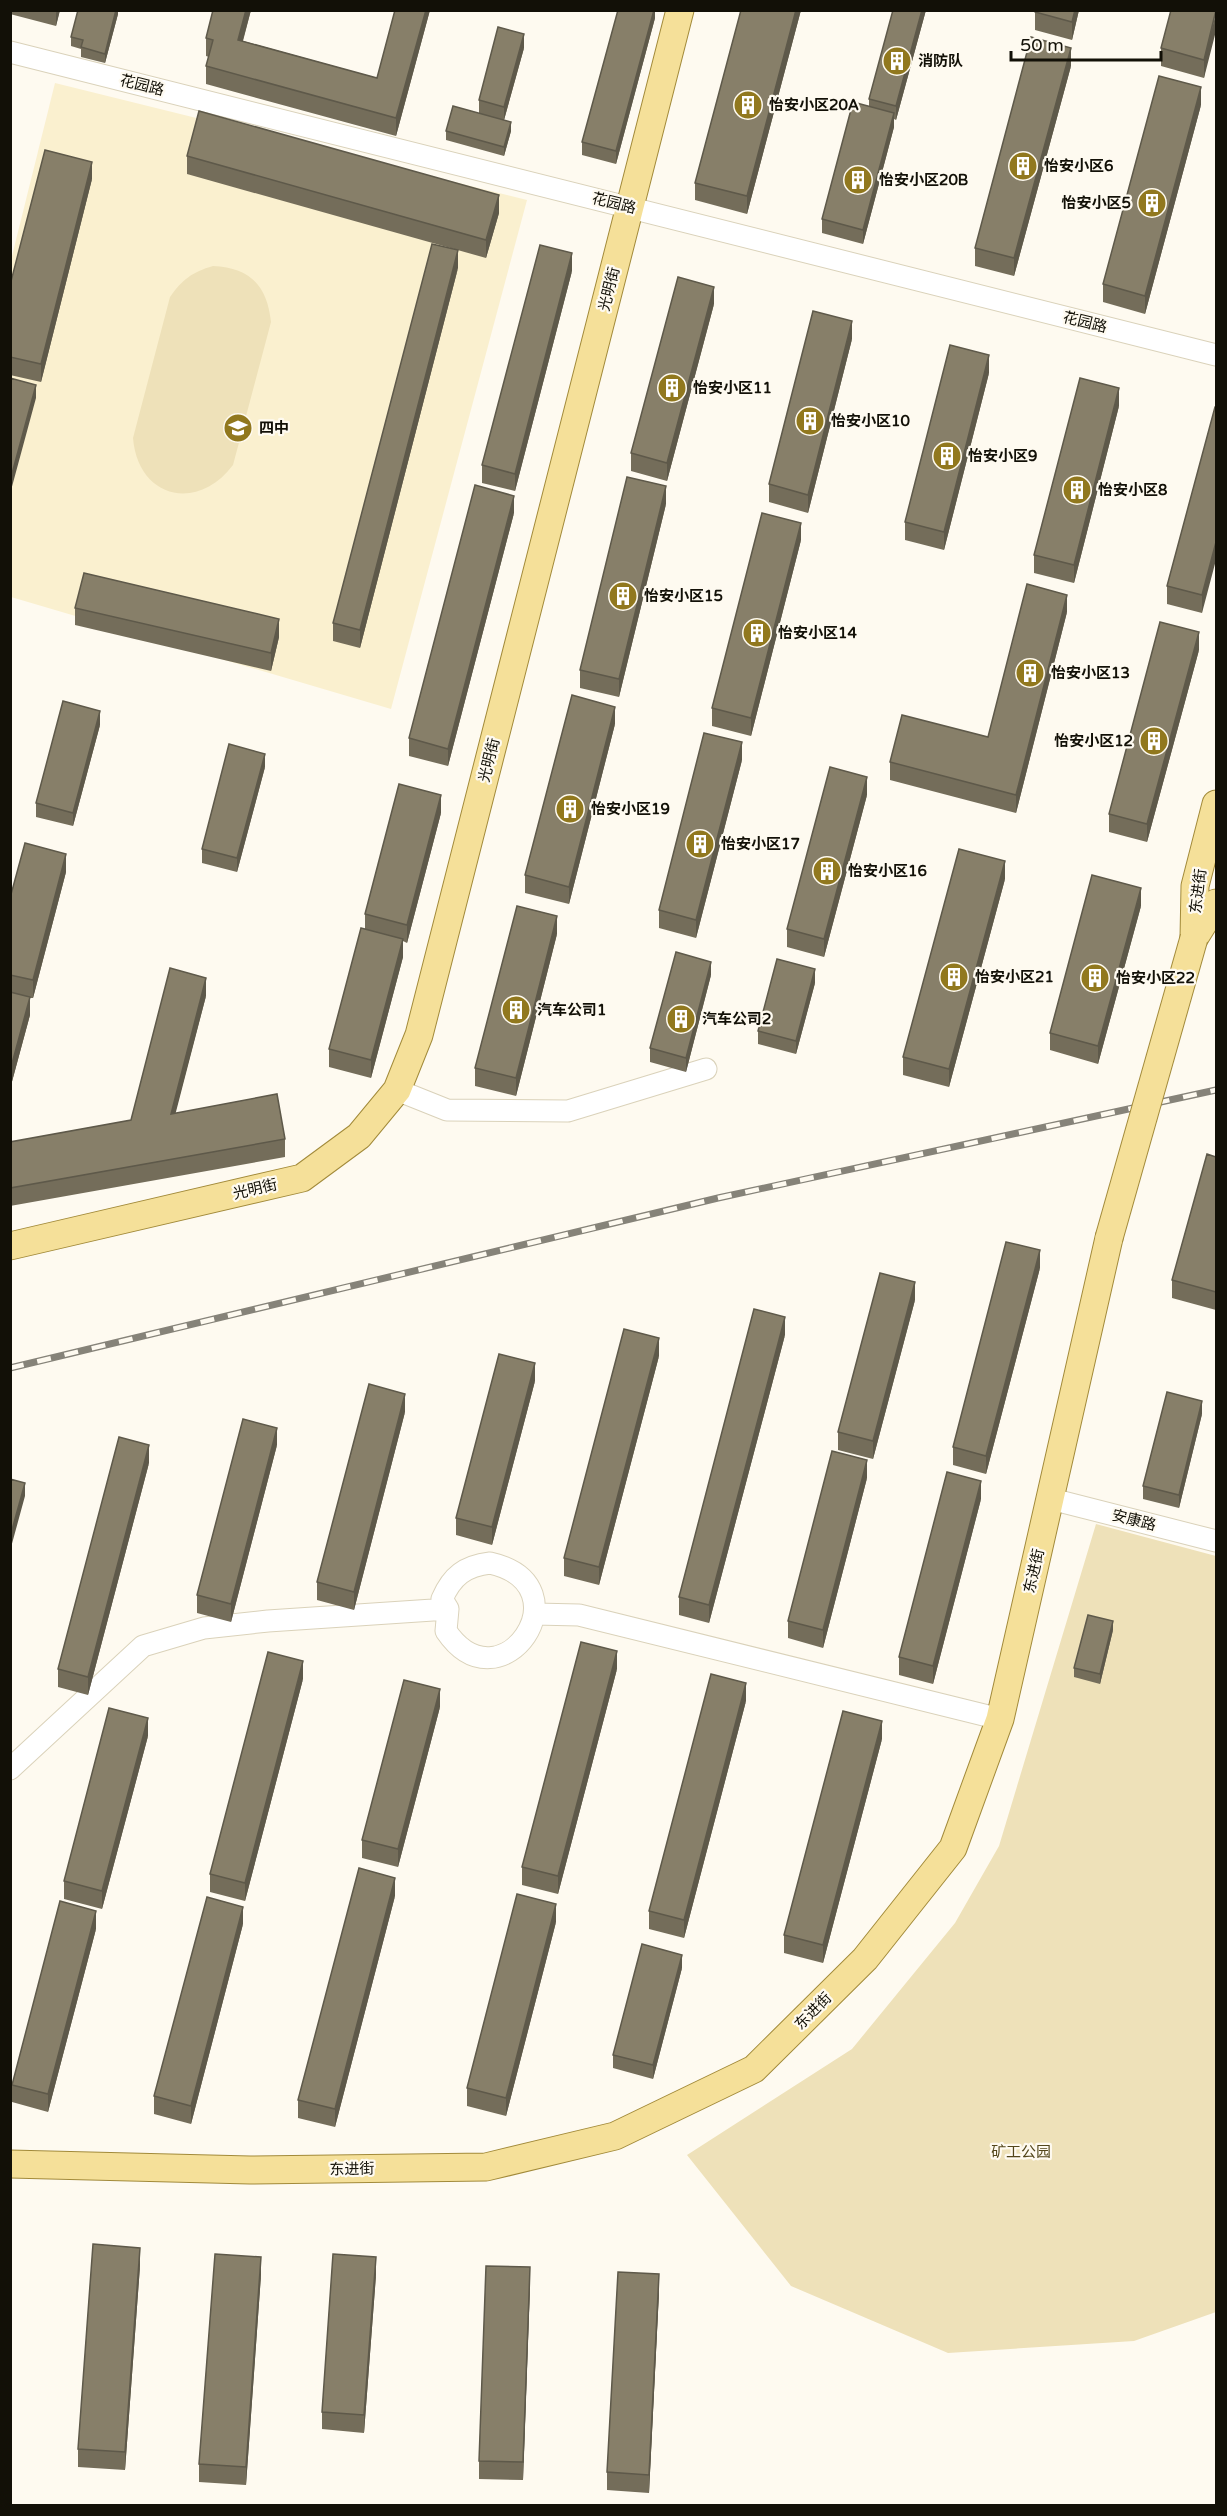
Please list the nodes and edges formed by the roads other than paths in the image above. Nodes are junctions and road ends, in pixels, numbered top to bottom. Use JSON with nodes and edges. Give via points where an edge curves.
{"nodes":[{"id":1,"x":680,"y":10,"type":"edge"},
{"id":2,"x":10,"y":52,"type":"edge"},
{"id":3,"x":630,"y":207,"type":"junction"},
{"id":4,"x":1216,"y":355,"type":"edge"},
{"id":5,"x":1216,"y":804,"type":"edge"},
{"id":6,"x":1216,"y":903,"type":"edge"},
{"id":7,"x":1194,"y":938,"type":"junction"},
{"id":8,"x":706,"y":1069,"type":"dead end"},
{"id":9,"x":398,"y":1090,"type":"junction"},
{"id":10,"x":10,"y":1246,"type":"edge"},
{"id":11,"x":1051,"y":1499,"type":"junction"},
{"id":12,"x":1216,"y":1541,"type":"edge"},
{"id":13,"x":448,"y":1609,"type":"junction"},
{"id":14,"x":535,"y":1614,"type":"junction"},
{"id":15,"x":1000,"y":1719,"type":"junction"},
{"id":16,"x":10,"y":1769,"type":"edge"},
{"id":17,"x":10,"y":2164,"type":"edge"}],
"edges":[{"from":1,"to":3,"type":"main road","name":"光明街"},
{"from":2,"to":3,"type":"street","name":"花园路"},
{"from":3,"to":4,"type":"street","name":"花园路"},
{"from":3,"to":9,"type":"main road","name":"光明街","via":[[422,1023]]},
{"from":5,"to":7,"type":"main road","name":"东进街","via":[[1196,886]]},
{"from":6,"to":7,"type":"main road","name":"东进街"},
{"from":7,"to":11,"type":"main road","name":"东进街","bridge":true,"via":[[1109,1238]]},
{"from":8,"to":9,"type":"street","via":[[568,1111],[447,1110]]},
{"from":9,"to":10,"type":"main road","name":"光明街","via":[[358,1136],[302,1178]]},
{"from":11,"to":12,"type":"street","name":"安康路"},
{"from":11,"to":15,"type":"main road","name":"东进街"},
{"from":13,"to":14,"type":"street","via":[[446,1631],[454,1644],[483,1657],[512,1651],[523,1642]]},
{"from":13,"to":14,"type":"street","via":[[442,1599],[454,1578],[474,1565],[490,1563],[519,1574],[534,1600]]},
{"from":13,"to":16,"type":"street","via":[[204,1628],[143,1646]]},
{"from":14,"to":15,"type":"street","via":[[579,1615]]},
{"from":15,"to":17,"type":"main road","name":"东进街","via":[[953,1848],[865,1959],[754,2069],[615,2136],[486,2167],[250,2170]]}]}
